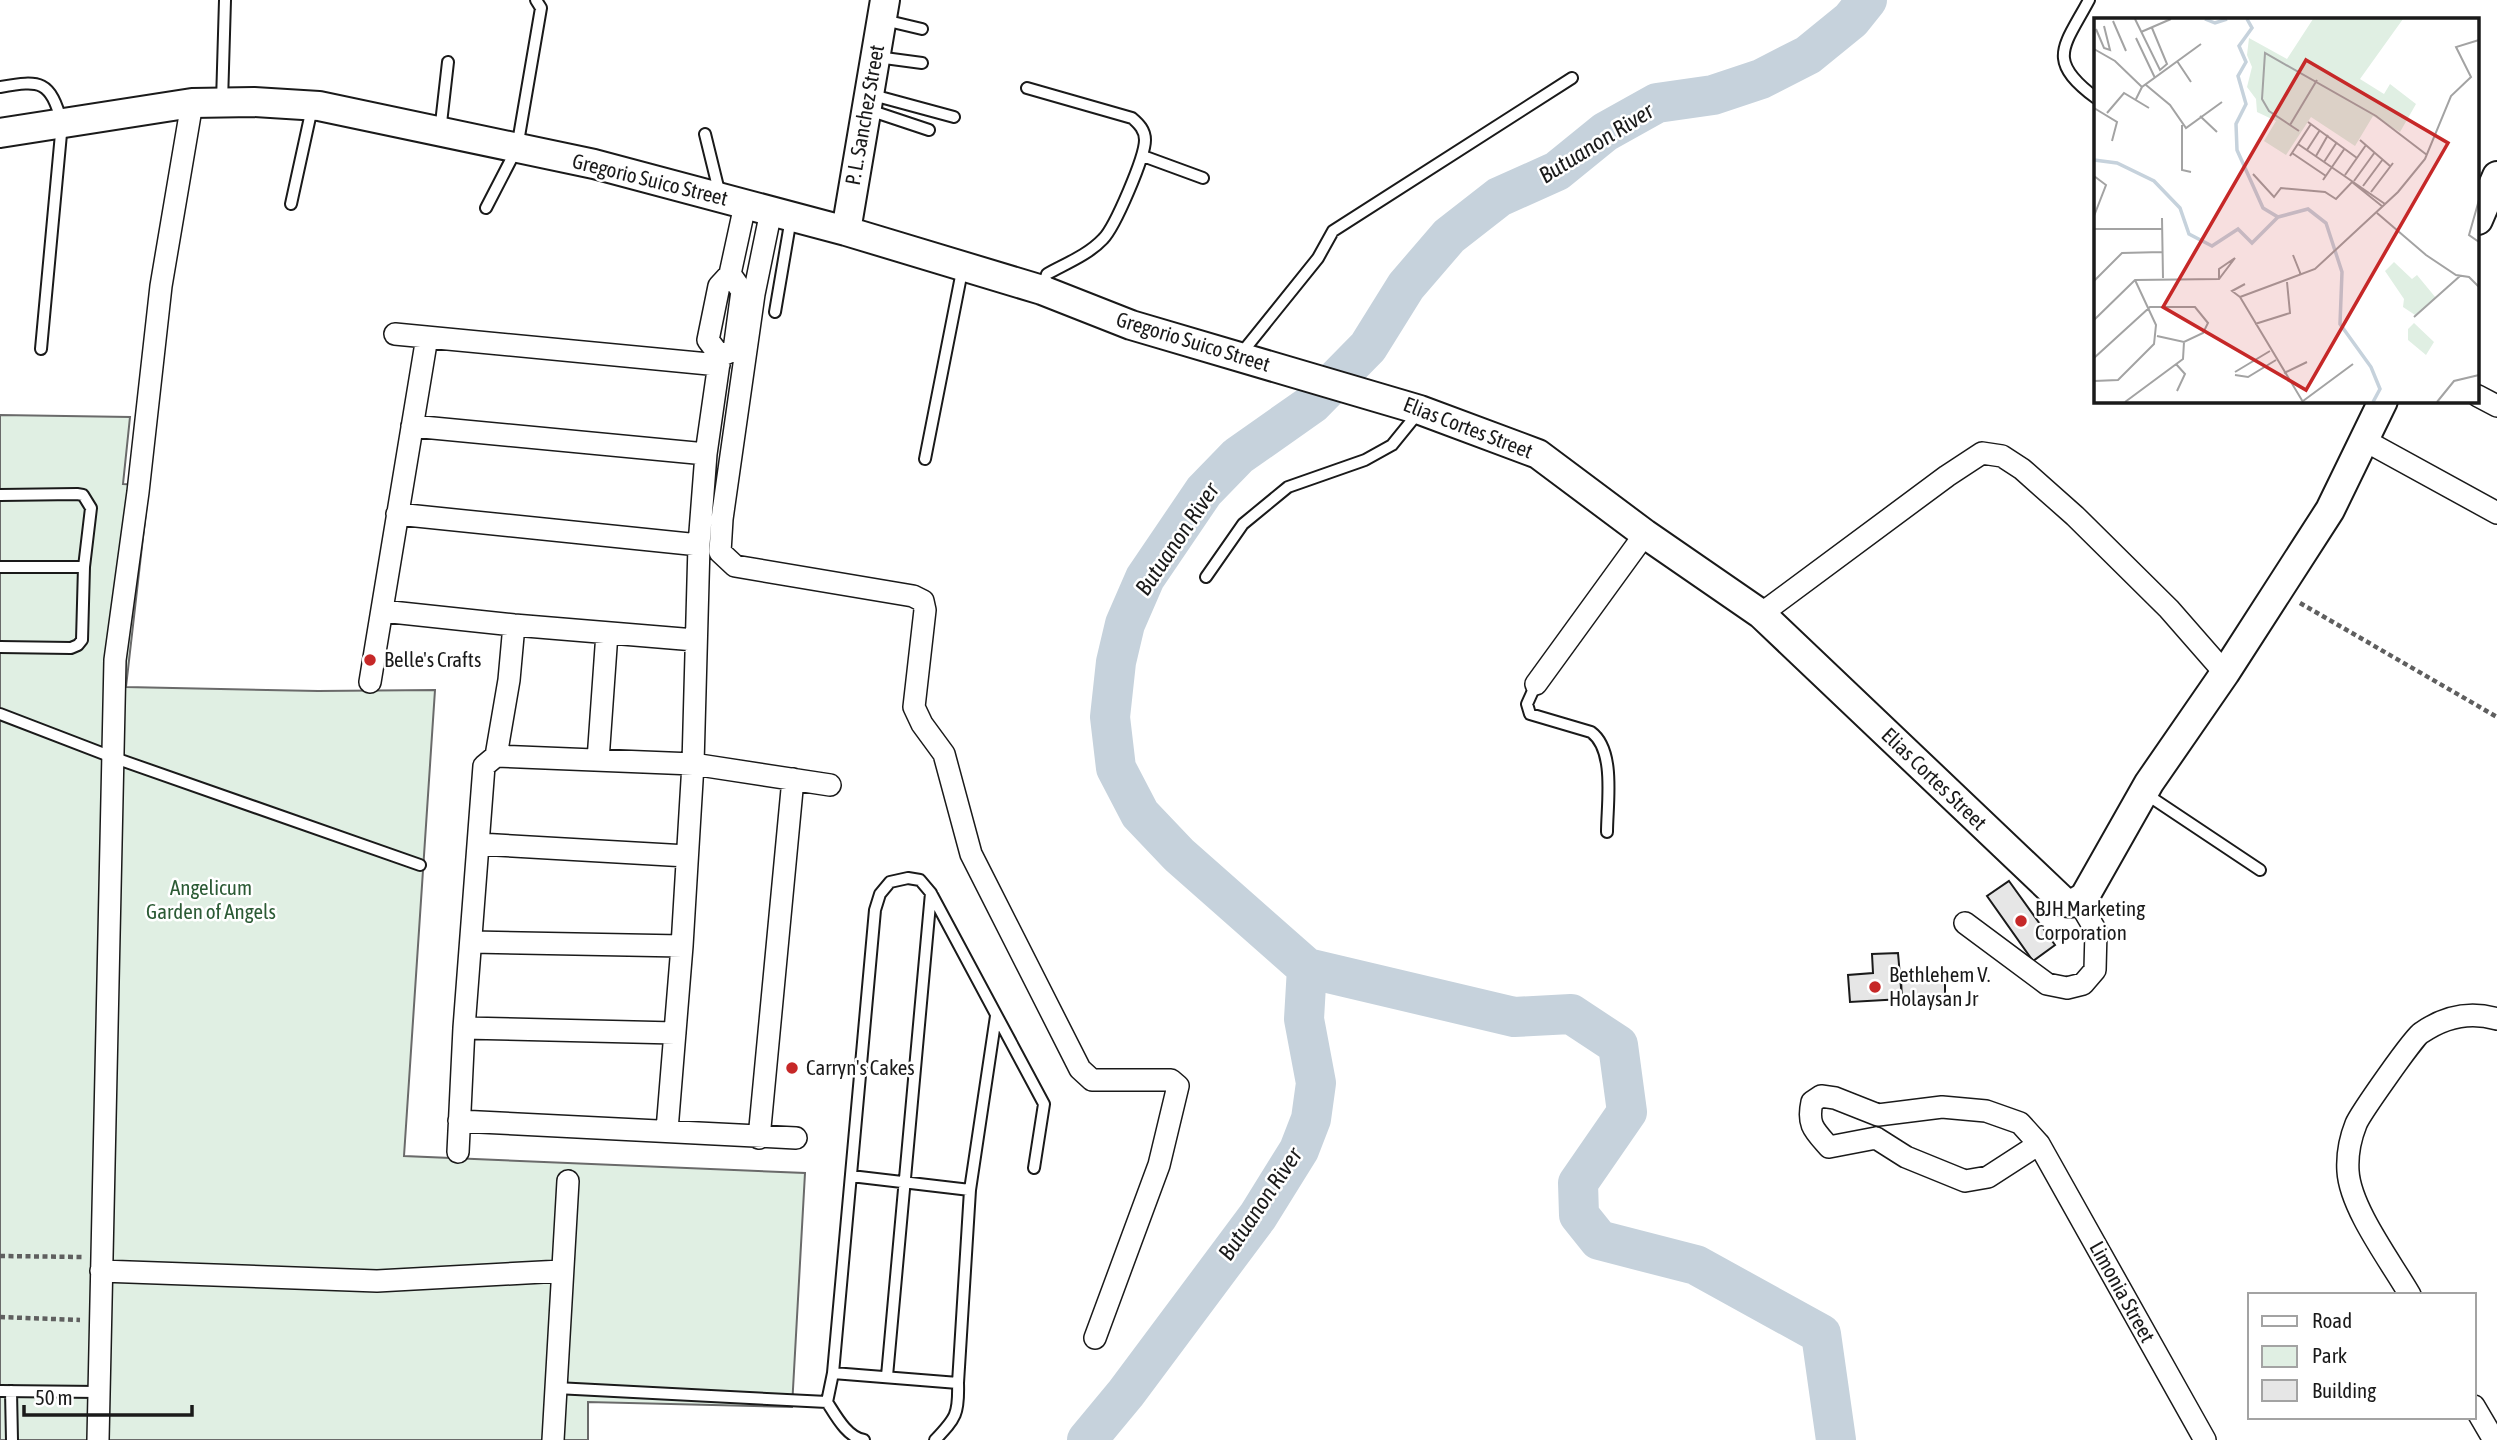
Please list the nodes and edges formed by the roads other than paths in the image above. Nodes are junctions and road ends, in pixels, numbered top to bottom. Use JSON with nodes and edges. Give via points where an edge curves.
{"nodes":[{"id":1,"x":225,"y":0,"type":"edge"},
{"id":2,"x":536,"y":0,"type":"edge"},
{"id":3,"x":2089,"y":0,"type":"edge"},
{"id":4,"x":883,"y":10,"type":"edge"},
{"id":5,"x":922,"y":29,"type":"dead end"},
{"id":6,"x":875,"y":57,"type":"junction"},
{"id":7,"x":449,"y":62,"type":"dead end"},
{"id":8,"x":922,"y":63,"type":"dead end"},
{"id":9,"x":1572,"y":78,"type":"dead end"},
{"id":10,"x":0,"y":87,"type":"edge"},
{"id":11,"x":1027,"y":88,"type":"dead end"},
{"id":12,"x":2094,"y":96,"type":"edge"},
{"id":13,"x":222,"y":102,"type":"junction"},
{"id":14,"x":868,"y":102,"type":"junction"},
{"id":15,"x":192,"y":103,"type":"junction"},
{"id":16,"x":312,"y":105,"type":"junction"},
{"id":17,"x":954,"y":117,"type":"dead end"},
{"id":18,"x":62,"y":122,"type":"junction"},
{"id":19,"x":929,"y":131,"type":"dead end"},
{"id":20,"x":440,"y":132,"type":"junction"},
{"id":21,"x":0,"y":133,"type":"edge"},
{"id":22,"x":705,"y":134,"type":"dead end"},
{"id":23,"x":516,"y":148,"type":"junction"},
{"id":24,"x":1143,"y":156,"type":"junction"},
{"id":25,"x":2497,"y":176,"type":"edge"},
{"id":26,"x":1203,"y":178,"type":"dead end"},
{"id":27,"x":291,"y":204,"type":"dead end"},
{"id":28,"x":757,"y":207,"type":"junction"},
{"id":29,"x":486,"y":208,"type":"dead end"},
{"id":30,"x":2480,"y":215,"type":"edge"},
{"id":31,"x":846,"y":231,"type":"junction"},
{"id":32,"x":963,"y":266,"type":"junction"},
{"id":33,"x":1042,"y":290,"type":"junction"},
{"id":34,"x":775,"y":312,"type":"dead end"},
{"id":35,"x":395,"y":334,"type":"dead end"},
{"id":36,"x":427,"y":337,"type":"junction"},
{"id":37,"x":41,"y":349,"type":"dead end"},
{"id":38,"x":1238,"y":357,"type":"junction"},
{"id":39,"x":719,"y":361,"type":"junction"},
{"id":40,"x":1283,"y":370,"type":"joint"},
{"id":41,"x":2480,"y":397,"type":"edge"},
{"id":42,"x":2383,"y":402,"type":"edge"},
{"id":43,"x":1410,"y":406,"type":"junction"},
{"id":44,"x":2497,"y":406,"type":"edge"},
{"id":45,"x":412,"y":426,"type":"junction"},
{"id":46,"x":2364,"y":440,"type":"junction"},
{"id":47,"x":706,"y":454,"type":"junction"},
{"id":48,"x":925,"y":459,"type":"dead end"},
{"id":49,"x":0,"y":495,"type":"edge"},
{"id":50,"x":2497,"y":513,"type":"edge"},
{"id":51,"x":397,"y":514,"type":"junction"},
{"id":52,"x":1645,"y":534,"type":"junction"},
{"id":53,"x":699,"y":545,"type":"junction"},
{"id":54,"x":0,"y":566,"type":"edge"},
{"id":55,"x":84,"y":567,"type":"junction"},
{"id":56,"x":1206,"y":577,"type":"dead end"},
{"id":57,"x":382,"y":611,"type":"junction"},
{"id":58,"x":1761,"y":614,"type":"junction"},
{"id":59,"x":514,"y":625,"type":"junction"},
{"id":60,"x":607,"y":633,"type":"junction"},
{"id":61,"x":695,"y":640,"type":"junction"},
{"id":62,"x":0,"y":647,"type":"edge"},
{"id":63,"x":2225,"y":673,"type":"junction"},
{"id":64,"x":370,"y":682,"type":"dead end"},
{"id":65,"x":1535,"y":684,"type":"joint"},
{"id":66,"x":0,"y":714,"type":"edge"},
{"id":67,"x":496,"y":756,"type":"junction"},
{"id":68,"x":112,"y":757,"type":"junction"},
{"id":69,"x":598,"y":760,"type":"junction"},
{"id":70,"x":693,"y":764,"type":"junction"},
{"id":71,"x":793,"y":779,"type":"junction"},
{"id":72,"x":830,"y":785,"type":"dead end"},
{"id":73,"x":2144,"y":792,"type":"junction"},
{"id":74,"x":1607,"y":832,"type":"dead end"},
{"id":75,"x":479,"y":844,"type":"junction"},
{"id":76,"x":687,"y":856,"type":"junction"},
{"id":77,"x":420,"y":865,"type":"dead end"},
{"id":78,"x":2260,"y":870,"type":"dead end"},
{"id":79,"x":931,"y":893,"type":"junction"},
{"id":80,"x":2079,"y":902,"type":"junction"},
{"id":81,"x":1965,"y":923,"type":"dead end"},
{"id":82,"x":472,"y":942,"type":"junction"},
{"id":83,"x":682,"y":946,"type":"junction"},
{"id":84,"x":996,"y":1016,"type":"junction"},
{"id":85,"x":2497,"y":1018,"type":"edge"},
{"id":86,"x":464,"y":1028,"type":"junction"},
{"id":87,"x":675,"y":1033,"type":"junction"},
{"id":88,"x":1878,"y":1115,"type":"junction"},
{"id":89,"x":459,"y":1121,"type":"junction"},
{"id":90,"x":667,"y":1130,"type":"junction"},
{"id":91,"x":759,"y":1138,"type":"junction"},
{"id":92,"x":796,"y":1138,"type":"dead end"},
{"id":93,"x":1875,"y":1138,"type":"junction"},
{"id":94,"x":2039,"y":1143,"type":"junction"},
{"id":95,"x":458,"y":1152,"type":"dead end"},
{"id":96,"x":1034,"y":1168,"type":"dead end"},
{"id":97,"x":851,"y":1177,"type":"junction"},
{"id":98,"x":568,"y":1181,"type":"dead end"},
{"id":99,"x":905,"y":1183,"type":"junction"},
{"id":100,"x":970,"y":1190,"type":"junction"},
{"id":101,"x":101,"y":1264,"type":"junction"},
{"id":102,"x":561,"y":1271,"type":"junction"},
{"id":103,"x":2409,"y":1293,"type":"edge"},
{"id":104,"x":1095,"y":1338,"type":"dead end"},
{"id":105,"x":833,"y":1373,"type":"junction"},
{"id":106,"x":887,"y":1376,"type":"junction"},
{"id":107,"x":958,"y":1383,"type":"junction"},
{"id":108,"x":556,"y":1388,"type":"junction"},
{"id":109,"x":6,"y":1391,"type":"edge"},
{"id":110,"x":99,"y":1392,"type":"junction"},
{"id":111,"x":827,"y":1402,"type":"junction"},
{"id":112,"x":2476,"y":1409,"type":"edge"},
{"id":113,"x":12,"y":1440,"type":"edge"},
{"id":114,"x":98,"y":1440,"type":"edge"},
{"id":115,"x":554,"y":1440,"type":"edge"},
{"id":116,"x":864,"y":1440,"type":"edge"},
{"id":117,"x":935,"y":1440,"type":"edge"},
{"id":118,"x":2205,"y":1440,"type":"edge"},
{"id":119,"x":2494,"y":1440,"type":"edge"}],
"edges":[{"from":1,"to":13,"type":"lane"},
{"from":2,"to":23,"type":"lane","via":[[541,8]]},
{"from":3,"to":12,"type":"lane","via":[[2062,51],[2075,82]]},
{"from":4,"to":5,"type":"lane"},
{"from":4,"to":6,"type":"street","name":"P. L. Sanchez Street"},
{"from":6,"to":8,"type":"lane"},
{"from":6,"to":14,"type":"street","name":"P. L. Sanchez Street"},
{"from":7,"to":20,"type":"lane"},
{"from":9,"to":38,"type":"lane","via":[[1334,231],[1318,258]]},
{"from":10,"to":18,"type":"lane","via":[[31,82],[42,85],[51,92]]},
{"from":11,"to":24,"type":"lane","via":[[1132,118],[1145,138]]},
{"from":13,"to":15,"type":"street","name":"Gregorio Suico Street"},
{"from":13,"to":16,"type":"street","name":"Gregorio Suico Street"},
{"from":14,"to":17,"type":"lane"},
{"from":14,"to":19,"type":"lane"},
{"from":14,"to":31,"type":"street","name":"P. L. Sanchez Street"},
{"from":15,"to":18,"type":"street","name":"Gregorio Suico Street"},
{"from":15,"to":68,"type":"street","via":[[161,286],[116,660]]},
{"from":16,"to":20,"type":"street","name":"Gregorio Suico Street"},
{"from":16,"to":27,"type":"lane"},
{"from":18,"to":21,"type":"street","name":"Gregorio Suico Street"},
{"from":18,"to":37,"type":"lane"},
{"from":20,"to":23,"type":"street","name":"Gregorio Suico Street"},
{"from":22,"to":28,"type":"lane"},
{"from":23,"to":28,"type":"street","name":"Gregorio Suico Street"},
{"from":23,"to":29,"type":"lane"},
{"from":24,"to":26,"type":"lane"},
{"from":24,"to":33,"type":"lane","via":[[1103,239],[1047,274]]},
{"from":25,"to":30,"type":"street"},
{"from":28,"to":31,"type":"street","name":"Gregorio Suico Street"},
{"from":28,"to":34,"type":"lane"},
{"from":28,"to":39,"type":"street","via":[[730,274],[742,291],[734,350]]},
{"from":28,"to":104,"type":"street","via":[[754,293],[720,552],[735,566],[923,601],[917,716],[944,754],[971,854],[1080,1069],[1092,1080],[1171,1080],[1178,1086],[1159,1165]]},
{"from":31,"to":32,"type":"street","name":"Gregorio Suico Street"},
{"from":32,"to":33,"type":"street","name":"Gregorio Suico Street"},
{"from":32,"to":48,"type":"lane"},
{"from":33,"to":38,"type":"street","name":"Gregorio Suico Street","via":[[1131,325]]},
{"from":35,"to":36,"type":"street"},
{"from":36,"to":39,"type":"street"},
{"from":36,"to":45,"type":"street"},
{"from":38,"to":40,"type":"street","name":"Gregorio Suico Street"},
{"from":39,"to":47,"type":"street"},
{"from":40,"to":43,"type":"street","name":"Elias Cortes Street"},
{"from":41,"to":44,"type":"street"},
{"from":42,"to":46,"type":"street"},
{"from":43,"to":52,"type":"street","name":"Elias Cortes Street","via":[[1538,454]]},
{"from":43,"to":56,"type":"lane","via":[[1392,445],[1365,460],[1288,487],[1243,524]]},
{"from":45,"to":47,"type":"street"},
{"from":45,"to":51,"type":"street"},
{"from":46,"to":50,"type":"street"},
{"from":46,"to":63,"type":"street","via":[[2330,510]]},
{"from":47,"to":53,"type":"street"},
{"from":49,"to":55,"type":"lane","via":[[83,495],[92,508]]},
{"from":51,"to":53,"type":"street"},
{"from":51,"to":57,"type":"street"},
{"from":52,"to":58,"type":"street","name":"Elias Cortes Street"},
{"from":52,"to":65,"type":"street"},
{"from":53,"to":61,"type":"street"},
{"from":54,"to":55,"type":"lane"},
{"from":55,"to":62,"type":"lane","via":[[82,640],[78,645]]},
{"from":57,"to":59,"type":"street"},
{"from":57,"to":64,"type":"street"},
{"from":58,"to":63,"type":"street","via":[[1982,453],[2002,456],[2022,469],[2075,516],[2169,609]]},
{"from":58,"to":80,"type":"street","name":"Elias Cortes Street","via":[[2064,902]]},
{"from":59,"to":60,"type":"street"},
{"from":59,"to":67,"type":"street"},
{"from":60,"to":61,"type":"street"},
{"from":60,"to":69,"type":"street"},
{"from":61,"to":70,"type":"street"},
{"from":63,"to":73,"type":"street"},
{"from":65,"to":74,"type":"lane","via":[[1527,704],[1530,714],[1591,732],[1602,744],[1607,769]]},
{"from":66,"to":68,"type":"lane"},
{"from":67,"to":69,"type":"street"},
{"from":67,"to":75,"type":"street","via":[[484,766]]},
{"from":68,"to":77,"type":"lane"},
{"from":68,"to":101,"type":"street"},
{"from":69,"to":70,"type":"street"},
{"from":70,"to":71,"type":"street"},
{"from":70,"to":76,"type":"street"},
{"from":71,"to":72,"type":"street"},
{"from":71,"to":91,"type":"street"},
{"from":73,"to":78,"type":"lane"},
{"from":73,"to":80,"type":"street"},
{"from":75,"to":76,"type":"street"},
{"from":75,"to":82,"type":"street"},
{"from":76,"to":83,"type":"street"},
{"from":79,"to":84,"type":"lane"},
{"from":79,"to":97,"type":"lane","via":[[920,880],[908,878],[890,882],[880,894]]},
{"from":79,"to":99,"type":"lane"},
{"from":80,"to":81,"type":"street","via":[[2096,931],[2095,970],[2083,984],[2067,988],[2047,984]]},
{"from":82,"to":83,"type":"street"},
{"from":82,"to":86,"type":"street"},
{"from":83,"to":87,"type":"street"},
{"from":84,"to":96,"type":"lane","via":[[1044,1104]]},
{"from":84,"to":100,"type":"lane"},
{"from":85,"to":103,"type":"street","via":[[2462,1016],[2418,1034],[2356,1122],[2348,1149],[2354,1198]]},
{"from":86,"to":87,"type":"street"},
{"from":86,"to":89,"type":"street"},
{"from":87,"to":90,"type":"street"},
{"from":88,"to":93,"type":"street"},
{"from":88,"to":93,"type":"street","via":[[1821,1097],[1812,1102],[1810,1115],[1812,1129],[1829,1147]]},
{"from":88,"to":94,"type":"street","name":"Limonia Street","via":[[1942,1107],[1986,1111],[2020,1123]]},
{"from":89,"to":90,"type":"street"},
{"from":89,"to":95,"type":"street"},
{"from":90,"to":91,"type":"street"},
{"from":91,"to":92,"type":"street"},
{"from":93,"to":94,"type":"street","via":[[1906,1157],[1965,1181],[1988,1177]]},
{"from":94,"to":118,"type":"street","name":"Limonia Street"},
{"from":97,"to":99,"type":"lane"},
{"from":97,"to":105,"type":"lane"},
{"from":98,"to":102,"type":"street"},
{"from":99,"to":100,"type":"lane"},
{"from":99,"to":106,"type":"lane"},
{"from":100,"to":107,"type":"lane"},
{"from":101,"to":102,"type":"street","via":[[377,1281]]},
{"from":101,"to":110,"type":"street"},
{"from":102,"to":108,"type":"street"},
{"from":105,"to":106,"type":"lane"},
{"from":105,"to":111,"type":"lane"},
{"from":106,"to":107,"type":"lane"},
{"from":107,"to":117,"type":"lane","via":[[958,1407]]},
{"from":108,"to":111,"type":"lane"},
{"from":108,"to":115,"type":"street"},
{"from":109,"to":110,"type":"lane"},
{"from":109,"to":113,"type":"lane"},
{"from":110,"to":114,"type":"street"},
{"from":111,"to":116,"type":"lane","via":[[841,1424]]},
{"from":112,"to":119,"type":"street"}]}
